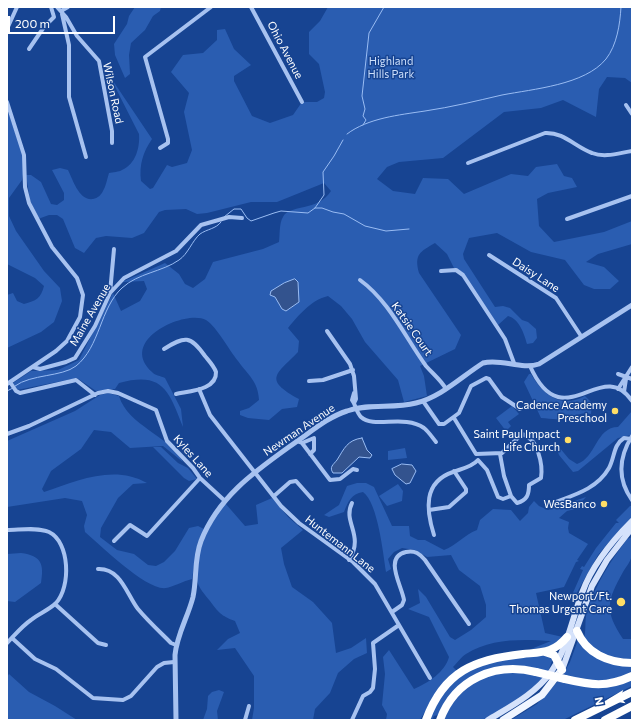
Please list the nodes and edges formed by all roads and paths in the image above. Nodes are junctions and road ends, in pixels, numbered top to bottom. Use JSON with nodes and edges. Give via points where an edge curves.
{"nodes":[{"id":1,"x":17,"y":7,"type":"edge"},
{"id":2,"x":51,"y":7,"type":"edge"},
{"id":3,"x":57,"y":7,"type":"edge"},
{"id":4,"x":68,"y":7,"type":"edge"},
{"id":5,"x":211,"y":7,"type":"edge"},
{"id":6,"x":251,"y":7,"type":"edge"},
{"id":7,"x":61,"y":11,"type":"junction"},
{"id":8,"x":7,"y":29,"type":"edge"},
{"id":9,"x":29,"y":49,"type":"dead end"},
{"id":10,"x":7,"y":102,"type":"edge"},
{"id":11,"x":302,"y":102,"type":"dead end"},
{"id":12,"x":626,"y":105,"type":"dead end"},
{"id":13,"x":632,"y":114,"type":"edge"},
{"id":14,"x":112,"y":143,"type":"dead end"},
{"id":15,"x":160,"y":148,"type":"dead end"},
{"id":16,"x":632,"y":151,"type":"edge"},
{"id":17,"x":86,"y":157,"type":"dead end"},
{"id":18,"x":468,"y":163,"type":"dead end"},
{"id":19,"x":632,"y":196,"type":"edge"},
{"id":20,"x":242,"y":218,"type":"dead end"},
{"id":21,"x":567,"y":219,"type":"dead end"},
{"id":22,"x":114,"y":249,"type":"dead end"},
{"id":23,"x":489,"y":255,"type":"dead end"},
{"id":24,"x":441,"y":271,"type":"dead end"},
{"id":25,"x":360,"y":280,"type":"dead end"},
{"id":26,"x":110,"y":293,"type":"junction"},
{"id":27,"x":632,"y":305,"type":"edge"},
{"id":28,"x":327,"y":331,"type":"dead end"},
{"id":29,"x":581,"y":336,"type":"junction"},
{"id":30,"x":164,"y":349,"type":"dead end"},
{"id":31,"x":514,"y":364,"type":"junction"},
{"id":32,"x":530,"y":366,"type":"junction"},
{"id":33,"x":33,"y":367,"type":"junction"},
{"id":34,"x":632,"y":367,"type":"edge"},
{"id":35,"x":353,"y":370,"type":"junction"},
{"id":36,"x":618,"y":374,"type":"dead end"},
{"id":37,"x":626,"y":378,"type":"junction"},
{"id":38,"x":632,"y":379,"type":"edge"},
{"id":39,"x":309,"y":381,"type":"dead end"},
{"id":40,"x":10,"y":383,"type":"edge"},
{"id":41,"x":200,"y":389,"type":"junction"},
{"id":42,"x":446,"y":389,"type":"junction"},
{"id":43,"x":618,"y":389,"type":"junction"},
{"id":44,"x":624,"y":392,"type":"junction"},
{"id":45,"x":176,"y":394,"type":"dead end"},
{"id":46,"x":95,"y":395,"type":"junction"},
{"id":47,"x":423,"y":401,"type":"junction"},
{"id":48,"x":632,"y":401,"type":"edge"},
{"id":49,"x":355,"y":406,"type":"junction"},
{"id":50,"x":520,"y":409,"type":"dead end"},
{"id":51,"x":454,"y":418,"type":"junction"},
{"id":52,"x":7,"y":434,"type":"edge"},
{"id":53,"x":631,"y":437,"type":"edge"},
{"id":54,"x":300,"y":442,"type":"junction"},
{"id":55,"x":436,"y":442,"type":"dead end"},
{"id":56,"x":310,"y":454,"type":"junction"},
{"id":57,"x":500,"y":454,"type":"junction"},
{"id":58,"x":479,"y":455,"type":"junction"},
{"id":59,"x":478,"y":460,"type":"junction"},
{"id":60,"x":356,"y":470,"type":"dead end"},
{"id":61,"x":454,"y":471,"type":"junction"},
{"id":62,"x":255,"y":472,"type":"junction"},
{"id":63,"x":200,"y":478,"type":"junction"},
{"id":64,"x":274,"y":496,"type":"junction"},
{"id":65,"x":511,"y":496,"type":"junction"},
{"id":66,"x":312,"y":499,"type":"dead end"},
{"id":67,"x":632,"y":500,"type":"edge"},
{"id":68,"x":224,"y":501,"type":"junction"},
{"id":69,"x":352,"y":503,"type":"dead end"},
{"id":70,"x":553,"y":503,"type":"dead end"},
{"id":71,"x":428,"y":510,"type":"junction"},
{"id":72,"x":632,"y":521,"type":"edge"},
{"id":73,"x":632,"y":528,"type":"edge"},
{"id":74,"x":7,"y":530,"type":"edge"},
{"id":75,"x":434,"y":535,"type":"dead end"},
{"id":76,"x":114,"y":542,"type":"dead end"},
{"id":77,"x":349,"y":560,"type":"junction"},
{"id":78,"x":98,"y":570,"type":"dead end"},
{"id":79,"x":55,"y":604,"type":"junction"},
{"id":80,"x":392,"y":612,"type":"junction"},
{"id":81,"x":469,"y":624,"type":"dead end"},
{"id":82,"x":399,"y":625,"type":"junction"},
{"id":83,"x":577,"y":631,"type":"junction"},
{"id":84,"x":567,"y":637,"type":"junction"},
{"id":85,"x":12,"y":638,"type":"junction"},
{"id":86,"x":7,"y":644,"type":"edge"},
{"id":87,"x":176,"y":645,"type":"junction"},
{"id":88,"x":106,"y":646,"type":"dead end"},
{"id":89,"x":545,"y":652,"type":"junction"},
{"id":90,"x":558,"y":661,"type":"junction"},
{"id":91,"x":174,"y":662,"type":"junction"},
{"id":92,"x":632,"y":663,"type":"edge"},
{"id":93,"x":562,"y":670,"type":"junction"},
{"id":94,"x":632,"y":676,"type":"edge"},
{"id":95,"x":430,"y":678,"type":"dead end"},
{"id":96,"x":632,"y":692,"type":"edge"},
{"id":97,"x":249,"y":706,"type":"dead end"},
{"id":98,"x":632,"y":706,"type":"edge"},
{"id":99,"x":176,"y":720,"type":"edge"},
{"id":100,"x":245,"y":720,"type":"edge"},
{"id":101,"x":352,"y":720,"type":"edge"},
{"id":102,"x":426,"y":720,"type":"edge"},
{"id":103,"x":440,"y":720,"type":"edge"},
{"id":104,"x":488,"y":720,"type":"edge"},
{"id":105,"x":503,"y":720,"type":"edge"},
{"id":106,"x":574,"y":720,"type":"edge"},
{"id":107,"x":605,"y":720,"type":"edge"}],
"edges":[{"from":1,"to":8,"type":"street"},
{"from":2,"to":9,"type":"street","via":[[54,17]]},
{"from":3,"to":7,"type":"street","name":"Wilson Road"},
{"from":4,"to":7,"type":"street"},
{"from":5,"to":15,"type":"street","via":[[145,57],[168,139],[168,143]]},
{"from":6,"to":11,"type":"street","name":"Ohio Avenue"},
{"from":7,"to":14,"type":"street","name":"Wilson Road","via":[[77,36],[99,61]]},
{"from":7,"to":17,"type":"street","via":[[69,45],[69,97]]},
{"from":10,"to":33,"type":"street","via":[[24,155],[25,185],[29,203],[48,242],[77,278],[83,295],[80,317],[67,342]]},
{"from":12,"to":13,"type":"street"},
{"from":16,"to":18,"type":"street","via":[[607,155],[594,154],[563,136],[545,133]]},
{"from":19,"to":21,"type":"street"},
{"from":20,"to":26,"type":"street","name":"Maine Avenue","via":[[233,216],[201,225],[176,251],[124,278]]},
{"from":22,"to":26,"type":"street"},
{"from":23,"to":29,"type":"street","name":"Daisy Lane","via":[[556,298]]},
{"from":24,"to":31,"type":"street","via":[[456,270],[463,275],[505,338]]},
{"from":25,"to":42,"type":"street","name":"Katsie Court","via":[[380,299],[427,367]]},
{"from":26,"to":33,"type":"street","name":"Maine Avenue","via":[[95,326],[74,358],[43,368]]},
{"from":27,"to":29,"type":"street"},
{"from":28,"to":35,"type":"street"},
{"from":29,"to":32,"type":"street","via":[[542,362]]},
{"from":30,"to":41,"type":"street","via":[[183,340],[191,340],[197,344],[214,367],[216,374],[210,384]]},
{"from":31,"to":32,"type":"street","name":"Newman Avenue"},
{"from":31,"to":42,"type":"street","name":"Newman Avenue","via":[[495,361],[483,363]]},
{"from":32,"to":43,"type":"street","via":[[545,390],[563,398],[573,398],[599,387]]},
{"from":33,"to":40,"type":"street"},
{"from":34,"to":37,"type":"street"},
{"from":35,"to":39,"type":"street","via":[[323,380]]},
{"from":35,"to":49,"type":"street"},
{"from":36,"to":37,"type":"street"},
{"from":37,"to":38,"type":"street"},
{"from":37,"to":43,"type":"street"},
{"from":37,"to":44,"type":"street"},
{"from":40,"to":46,"type":"street","via":[[20,393],[76,380]]},
{"from":41,"to":45,"type":"street"},
{"from":41,"to":62,"type":"street","name":"Huntemann Lane","via":[[210,415]]},
{"from":42,"to":47,"type":"street","name":"Newman Avenue"},
{"from":43,"to":44,"type":"street"},
{"from":44,"to":48,"type":"street"},
{"from":46,"to":52,"type":"street","name":"Kyles Lane","via":[[30,426]]},
{"from":46,"to":63,"type":"street","name":"Kyles Lane","via":[[108,391],[118,393],[156,410],[165,439]]},
{"from":47,"to":49,"type":"street","name":"Newman Avenue","via":[[404,405]]},
{"from":47,"to":51,"type":"street","via":[[438,424],[444,424]]},
{"from":49,"to":54,"type":"street","name":"Newman Avenue","via":[[331,418]]},
{"from":49,"to":55,"type":"street","via":[[361,417],[367,420],[404,421],[420,426]]},
{"from":50,"to":51,"type":"street","via":[[502,397],[488,378],[484,378],[471,386],[459,413]]},
{"from":51,"to":58,"type":"street","via":[[469,440],[474,453]]},
{"from":53,"to":67,"type":"street","via":[[624,452],[621,470],[624,486]]},
{"from":53,"to":70,"type":"street","via":[[620,441],[614,450],[609,468],[591,487]]},
{"from":54,"to":56,"type":"street"},
{"from":54,"to":56,"type":"street","via":[[314,438],[314,450]]},
{"from":54,"to":62,"type":"street","name":"Newman Avenue"},
{"from":56,"to":60,"type":"street","via":[[330,480],[337,480],[353,469]]},
{"from":57,"to":58,"type":"street"},
{"from":57,"to":65,"type":"street"},
{"from":57,"to":65,"type":"street","via":[[524,434],[540,457],[541,478],[529,485],[528,494],[523,500],[517,503]]},
{"from":58,"to":59,"type":"street"},
{"from":59,"to":61,"type":"street"},
{"from":59,"to":65,"type":"street","via":[[487,470],[498,497],[503,499]]},
{"from":61,"to":71,"type":"street","via":[[441,477],[434,486]]},
{"from":61,"to":71,"type":"street","via":[[466,492],[449,507]]},
{"from":62,"to":64,"type":"street","name":"Huntemann Lane"},
{"from":62,"to":68,"type":"street","name":"Newman Avenue","via":[[236,487]]},
{"from":63,"to":68,"type":"street","name":"Kyles Lane"},
{"from":63,"to":76,"type":"street","via":[[147,536],[130,525]]},
{"from":64,"to":66,"type":"street","via":[[293,480],[299,482]]},
{"from":64,"to":77,"type":"street","name":"Huntemann Lane","via":[[299,523]]},
{"from":68,"to":87,"type":"street","name":"Newman Avenue","via":[[209,523],[199,546],[193,596]]},
{"from":69,"to":77,"type":"street","via":[[348,514],[356,540]]},
{"from":71,"to":75,"type":"street"},
{"from":72,"to":84,"type":"main road","via":[[609,545],[592,572],[582,591]]},
{"from":73,"to":83,"type":"main road","via":[[613,551],[597,577]]},
{"from":74,"to":79,"type":"street","via":[[41,530],[53,534],[61,545],[68,574],[62,594]]},
{"from":77,"to":80,"type":"street","name":"Huntemann Lane","via":[[375,584]]},
{"from":78,"to":87,"type":"street","via":[[106,570],[117,577],[138,609]]},
{"from":79,"to":85,"type":"street","via":[[30,620]]},
{"from":79,"to":88,"type":"street","via":[[98,643]]},
{"from":80,"to":81,"type":"street","via":[[402,605],[404,600],[395,560],[402,553],[414,552],[425,560]]},
{"from":80,"to":82,"type":"street","name":"Huntemann Lane"},
{"from":82,"to":95,"type":"street","name":"Huntemann Lane"},
{"from":82,"to":101,"type":"street","via":[[373,643],[375,669],[372,688],[363,696]]},
{"from":83,"to":92,"type":"highway","via":[[581,641],[594,653],[608,660]]},
{"from":83,"to":93,"type":"main road"},
{"from":84,"to":89,"type":"highway","via":[[558,648]]},
{"from":84,"to":90,"type":"main road"},
{"from":85,"to":86,"type":"street"},
{"from":85,"to":91,"type":"street","via":[[35,659],[55,668],[88,695],[99,699],[126,700],[157,667]]},
{"from":87,"to":91,"type":"street","name":"Newman Avenue"},
{"from":89,"to":90,"type":"highway","via":[[554,655]]},
{"from":89,"to":102,"type":"highway","via":[[491,658],[464,670],[455,676],[439,695]]},
{"from":90,"to":93,"type":"highway"},
{"from":90,"to":104,"type":"main road","via":[[534,691]]},
{"from":91,"to":99,"type":"street","name":"Newman Avenue"},
{"from":93,"to":105,"type":"main road","via":[[542,695]]},
{"from":94,"to":103,"type":"highway","bridge":true,"via":[[602,685],[586,684],[520,669],[488,672],[476,677],[455,693]]},
{"from":96,"to":106,"type":"highway"},
{"from":97,"to":100,"type":"street"},
{"from":98,"to":107,"type":"highway"}]}
